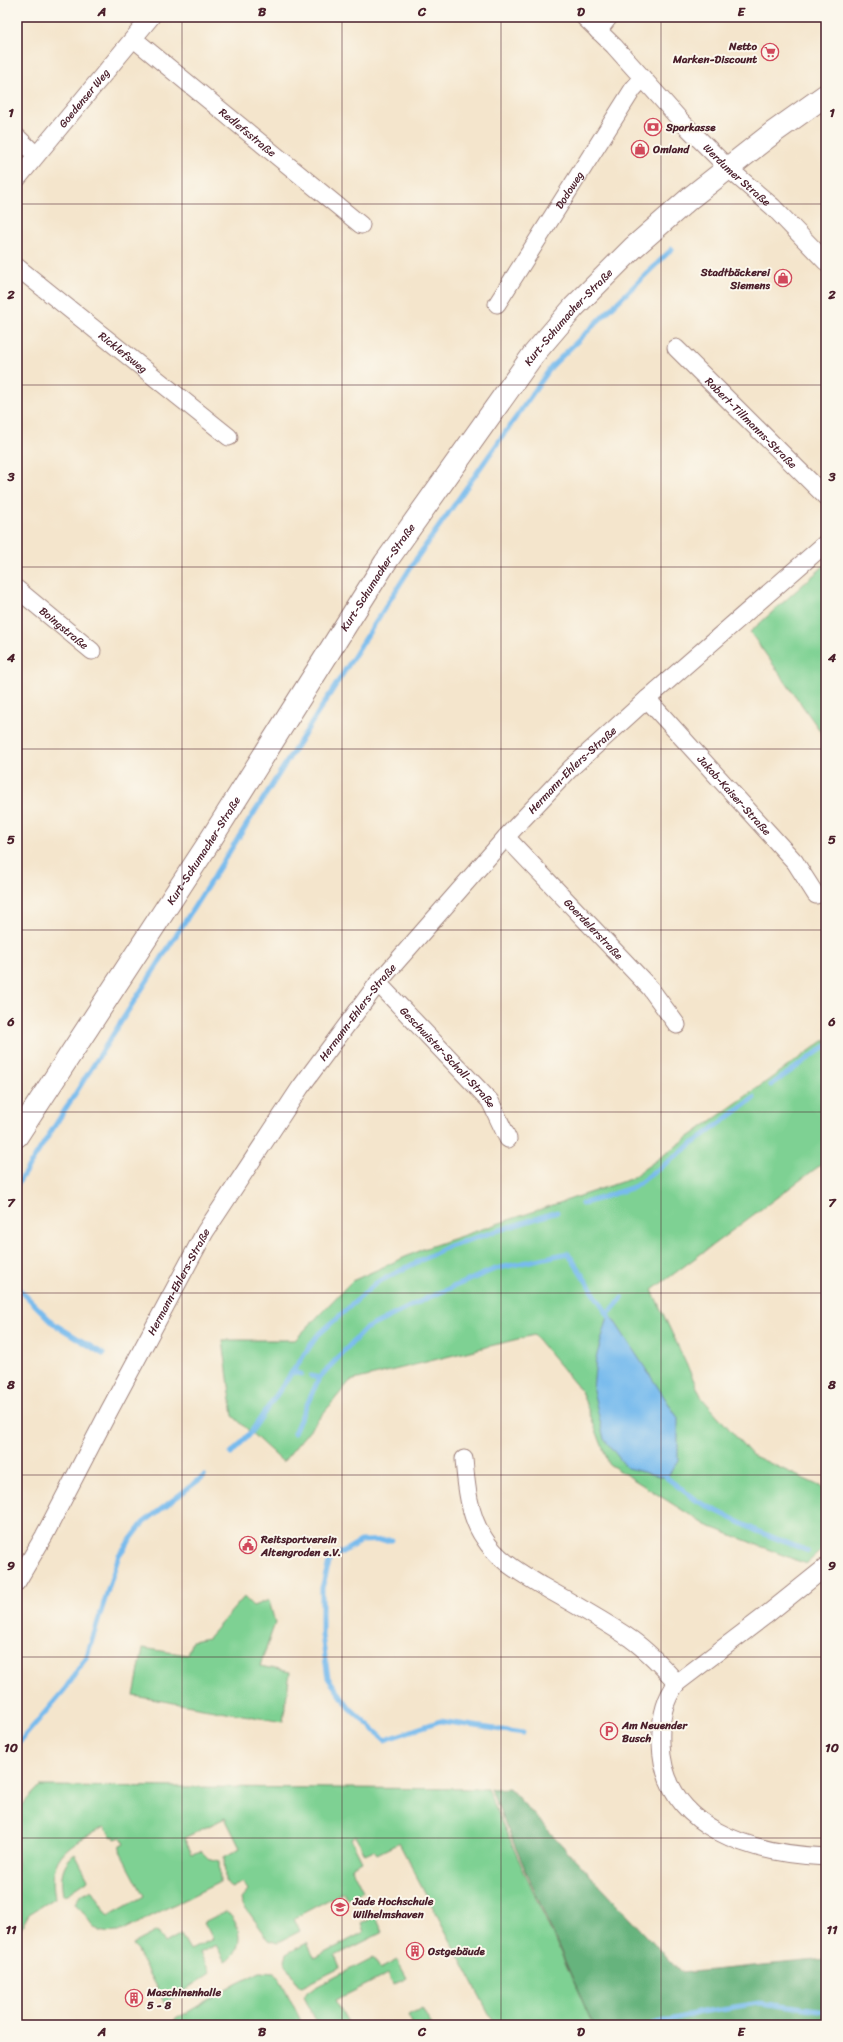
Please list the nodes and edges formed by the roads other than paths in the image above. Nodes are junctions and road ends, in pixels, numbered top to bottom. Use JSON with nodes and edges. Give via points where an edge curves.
{"nodes":[{"id":1,"x":151,"y":17,"type":"edge"},
{"id":2,"x":584,"y":17,"type":"edge"},
{"id":3,"x":609,"y":17,"type":"edge"},
{"id":4,"x":598,"y":31,"type":"junction"},
{"id":5,"x":134,"y":39,"type":"junction"},
{"id":6,"x":643,"y":78,"type":"junction"},
{"id":7,"x":826,"y":95,"type":"edge"},
{"id":8,"x":17,"y":137,"type":"edge"},
{"id":9,"x":36,"y":155,"type":"junction"},
{"id":10,"x":729,"y":168,"type":"junction"},
{"id":11,"x":17,"y":179,"type":"edge"},
{"id":12,"x":361,"y":225,"type":"dead end"},
{"id":13,"x":826,"y":262,"type":"edge"},
{"id":14,"x":17,"y":267,"type":"edge"},
{"id":15,"x":497,"y":304,"type":"dead end"},
{"id":16,"x":676,"y":348,"type":"dead end"},
{"id":17,"x":229,"y":437,"type":"dead end"},
{"id":18,"x":826,"y":498,"type":"edge"},
{"id":19,"x":826,"y":543,"type":"edge"},
{"id":20,"x":17,"y":589,"type":"edge"},
{"id":21,"x":92,"y":650,"type":"dead end"},
{"id":22,"x":647,"y":699,"type":"junction"},
{"id":23,"x":506,"y":837,"type":"junction"},
{"id":24,"x":816,"y":895,"type":"dead end"},
{"id":25,"x":378,"y":983,"type":"junction"},
{"id":26,"x":677,"y":1026,"type":"dead end"},
{"id":27,"x":17,"y":1136,"type":"edge"},
{"id":28,"x":508,"y":1139,"type":"dead end"},
{"id":29,"x":464,"y":1459,"type":"dead end"},
{"id":30,"x":826,"y":1567,"type":"edge"},
{"id":31,"x":17,"y":1582,"type":"edge"},
{"id":32,"x":677,"y":1683,"type":"junction"},
{"id":33,"x":826,"y":1857,"type":"edge"}],
"edges":[{"from":1,"to":5,"type":"street","name":"Goedenser Weg"},
{"from":2,"to":4,"type":"street","name":"Werdumer Straße"},
{"from":3,"to":4,"type":"street"},
{"from":4,"to":6,"type":"street","name":"Werdumer Straße"},
{"from":5,"to":9,"type":"street","name":"Goedenser Weg"},
{"from":5,"to":12,"type":"street","name":"Redlefsstraße"},
{"from":6,"to":10,"type":"street","name":"Werdumer Straße","via":[[682,122]]},
{"from":6,"to":15,"type":"street","name":"Dodoweg"},
{"from":7,"to":10,"type":"street","name":"Kurt-Schumacher-Straße"},
{"from":8,"to":9,"type":"street"},
{"from":9,"to":11,"type":"street","name":"Goedenser Weg"},
{"from":10,"to":13,"type":"street","name":"Werdumer Straße","via":[[773,207]]},
{"from":10,"to":27,"type":"street","name":"Kurt-Schumacher-Straße","via":[[690,198],[611,268],[532,355],[385,563],[206,847]]},
{"from":14,"to":17,"type":"street","name":"Ricklefsweg"},
{"from":16,"to":18,"type":"street","name":"Robert-Tillmanns-Straße"},
{"from":19,"to":22,"type":"street","name":"Hermann-Ehlers-Straße"},
{"from":20,"to":21,"type":"street","name":"Boingstraße"},
{"from":22,"to":23,"type":"street","name":"Hermann-Ehlers-Straße","via":[[571,768]]},
{"from":22,"to":24,"type":"street","name":"Jakob-Kaiser-Straße","via":[[795,862]]},
{"from":23,"to":25,"type":"street","name":"Hermann-Ehlers-Straße"},
{"from":23,"to":26,"type":"street","name":"Goerdelerstraße","via":[[650,988]]},
{"from":25,"to":28,"type":"street","name":"Geschwister-Scholl-Straße","via":[[490,1101]]},
{"from":25,"to":31,"type":"street","name":"Hermann-Ehlers-Straße","via":[[300,1088],[205,1232],[44,1536]]},
{"from":29,"to":32,"type":"street","via":[[466,1482],[476,1521],[483,1538],[493,1550],[515,1569],[631,1639],[657,1660]]},
{"from":30,"to":32,"type":"street"},
{"from":32,"to":33,"type":"street","via":[[670,1692],[660,1725],[664,1771],[674,1792],[710,1828],[731,1838],[763,1850]]}]}
